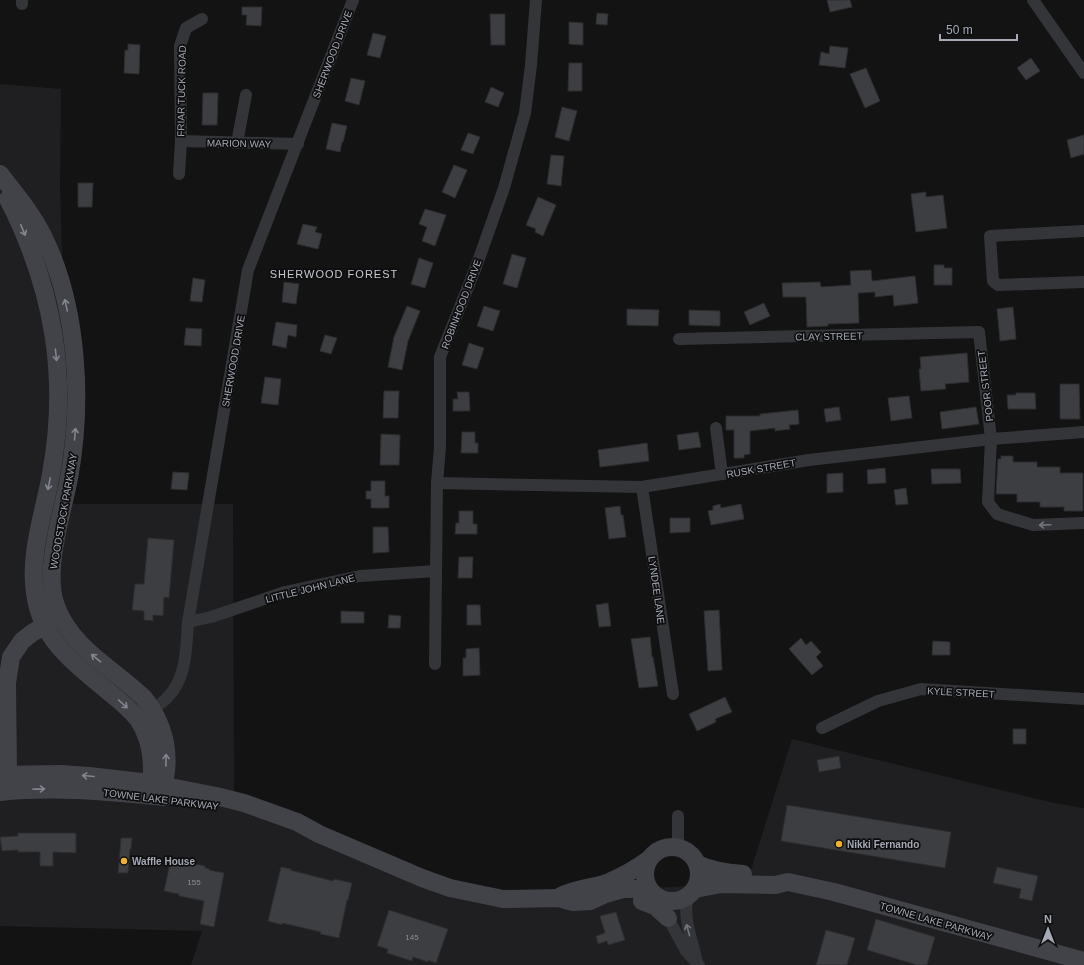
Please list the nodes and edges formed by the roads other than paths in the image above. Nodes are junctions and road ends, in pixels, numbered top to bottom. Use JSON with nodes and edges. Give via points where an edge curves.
{"nodes":[{"id":1,"x":353,"y":0,"type":"edge"},
{"id":2,"x":536,"y":0,"type":"edge"},
{"id":3,"x":1033,"y":0,"type":"edge"},
{"id":4,"x":202,"y":19,"type":"dead end"},
{"id":5,"x":1084,"y":74,"type":"edge"},
{"id":6,"x":246,"y":95,"type":"dead end"},
{"id":7,"x":181,"y":141,"type":"junction"},
{"id":8,"x":237,"y":143,"type":"junction"},
{"id":9,"x":298,"y":144,"type":"junction"},
{"id":10,"x":0,"y":174,"type":"edge"},
{"id":11,"x":179,"y":174,"type":"dead end"},
{"id":12,"x":0,"y":182,"type":"edge"},
{"id":13,"x":1084,"y":231,"type":"edge"},
{"id":14,"x":1084,"y":282,"type":"edge"},
{"id":15,"x":978,"y":332,"type":"joint"},
{"id":16,"x":679,"y":339,"type":"dead end"},
{"id":17,"x":716,"y":428,"type":"dead end"},
{"id":18,"x":1084,"y":432,"type":"edge"},
{"id":19,"x":991,"y":439,"type":"junction"},
{"id":20,"x":722,"y":474,"type":"junction"},
{"id":21,"x":437,"y":483,"type":"junction"},
{"id":22,"x":642,"y":487,"type":"junction"},
{"id":23,"x":1084,"y":523,"type":"edge"},
{"id":24,"x":436,"y":571,"type":"junction"},
{"id":25,"x":60,"y":617,"type":"junction"},
{"id":26,"x":188,"y":622,"type":"junction"},
{"id":27,"x":44,"y":625,"type":"junction"},
{"id":28,"x":435,"y":664,"type":"dead end"},
{"id":29,"x":672,"y":694,"type":"dead end"},
{"id":30,"x":1084,"y":699,"type":"edge"},
{"id":31,"x":152,"y":709,"type":"junction"},
{"id":32,"x":137,"y":718,"type":"junction"},
{"id":33,"x":822,"y":728,"type":"dead end"},
{"id":34,"x":150,"y":749,"type":"junction"},
{"id":35,"x":4,"y":774,"type":"edge"},
{"id":36,"x":126,"y":780,"type":"junction"},
{"id":37,"x":157,"y":788,"type":"junction"},
{"id":38,"x":0,"y":792,"type":"edge"},
{"id":39,"x":678,"y":816,"type":"dead end"},
{"id":40,"x":678,"y":848,"type":"junction"},
{"id":41,"x":648,"y":860,"type":"junction"},
{"id":42,"x":697,"y":864,"type":"junction"},
{"id":43,"x":788,"y":882,"type":"junction"},
{"id":44,"x":691,"y":893,"type":"junction"},
{"id":45,"x":657,"y":897,"type":"junction"},
{"id":46,"x":559,"y":898,"type":"junction"},
{"id":47,"x":590,"y":901,"type":"junction"},
{"id":48,"x":668,"y":918,"type":"junction"},
{"id":49,"x":1084,"y":962,"type":"edge"},
{"id":50,"x":698,"y":964,"type":"edge"}],
"edges":[{"from":1,"to":9,"type":"street","name":"SHERWOOD DRIVE"},
{"from":2,"to":21,"type":"street","name":"ROBINHOOD DRIVE","via":[[525,113],[504,188],[440,358],[440,447]]},
{"from":3,"to":5,"type":"street"},
{"from":4,"to":7,"type":"street","name":"FRIAR TUCK ROAD","via":[[186,28],[180,46]]},
{"from":6,"to":8,"type":"street"},
{"from":7,"to":8,"type":"street","name":"MARION WAY"},
{"from":7,"to":11,"type":"street","name":"FRIAR TUCK ROAD"},
{"from":8,"to":9,"type":"street","name":"MARION WAY"},
{"from":9,"to":26,"type":"street","name":"SHERWOOD DRIVE","via":[[248,270]]},
{"from":25,"to":10,"type":"main road","name":"WOODSTOCK PARKWAY","one_way":true,"via":[[55,605],[51,576],[52,559],[74,448],[77,390],[72,334],[54,260],[35,221]]},
{"from":12,"to":27,"type":"main road","name":"WOODSTOCK PARKWAY","one_way":true,"via":[[26,237],[43,284],[57,364],[59,417],[56,446],[35,557],[34,576],[38,610]]},
{"from":13,"to":14,"type":"street","via":[[990,236],[993,280],[998,285]]},
{"from":15,"to":16,"type":"street","name":"CLAY STREET"},
{"from":15,"to":19,"type":"street","name":"POOR STREET"},
{"from":17,"to":20,"type":"street"},
{"from":18,"to":19,"type":"street","name":"RUSK STREET"},
{"from":19,"to":20,"type":"street","name":"RUSK STREET","via":[[809,460]]},
{"from":23,"to":19,"type":"street","name":"POOR STREET","one_way":true,"via":[[1033,525],[997,514],[988,502]]},
{"from":20,"to":22,"type":"street","name":"RUSK STREET"},
{"from":21,"to":22,"type":"street","name":"RUSK STREET"},
{"from":21,"to":24,"type":"street","name":"ROBINHOOD DRIVE"},
{"from":22,"to":29,"type":"street","name":"LYNDEE LANE"},
{"from":24,"to":26,"type":"street","name":"LITTLE JOHN LANE","via":[[360,576],[285,592],[211,617]]},
{"from":24,"to":28,"type":"street","name":"ROBINHOOD DRIVE"},
{"from":25,"to":27,"type":"main road"},
{"from":31,"to":25,"type":"main road","name":"WOODSTOCK PARKWAY","one_way":true,"via":[[134,689],[78,642]]},
{"from":26,"to":31,"type":"street","name":"SHERWOOD DRIVE","via":[[183,673],[167,699]]},
{"from":27,"to":32,"type":"main road","name":"WOODSTOCK PARKWAY","one_way":true,"via":[[64,654]]},
{"from":27,"to":35,"type":"main road","via":[[22,641],[11,658],[7,683]]},
{"from":30,"to":33,"type":"street","name":"KYLE STREET","via":[[921,689],[878,701]]},
{"from":31,"to":32,"type":"street","name":"SHERWOOD DRIVE"},
{"from":37,"to":31,"type":"main road","name":"WOODSTOCK PARKWAY","one_way":true,"via":[[166,761],[165,737]]},
{"from":32,"to":34,"type":"main road","name":"WOODSTOCK PARKWAY","via":[[148,739]]},
{"from":34,"to":36,"type":"main road","via":[[143,770]]},
{"from":34,"to":37,"type":"main road","name":"WOODSTOCK PARKWAY"},
{"from":36,"to":35,"type":"main road","name":"TOWNE LAKE PARKWAY","one_way":true,"via":[[60,774]]},
{"from":36,"to":37,"type":"main road","name":"TOWNE LAKE PARKWAY"},
{"from":38,"to":37,"type":"main road","name":"TOWNE LAKE PARKWAY","one_way":true},
{"from":37,"to":46,"type":"main road","name":"TOWNE LAKE PARKWAY","via":[[319,834],[396,868],[450,888],[503,899]]},
{"from":39,"to":40,"type":"street"},
{"from":40,"to":41,"type":"main road","via":[[661,849]]},
{"from":40,"to":42,"type":"main road","via":[[692,856]]},
{"from":41,"to":45,"type":"main road","via":[[645,869],[647,887]]},
{"from":41,"to":46,"type":"main road","name":"TOWNE LAKE PARKWAY","via":[[609,882],[568,893]]},
{"from":42,"to":43,"type":"main road","name":"TOWNE LAKE PARKWAY","via":[[724,873],[779,876]]},
{"from":42,"to":44,"type":"main road","via":[[698,880]]},
{"from":43,"to":44,"type":"main road","name":"TOWNE LAKE PARKWAY","via":[[775,885],[721,884]]},
{"from":43,"to":49,"type":"main road","name":"TOWNE LAKE PARKWAY","via":[[834,892]]},
{"from":44,"to":45,"type":"main road","via":[[680,900],[670,901]]},
{"from":50,"to":44,"type":"street","one_way":true,"via":[[686,919],[686,904]]},
{"from":45,"to":47,"type":"main road","name":"TOWNE LAKE PARKWAY","via":[[638,889],[605,894]]},
{"from":45,"to":48,"type":"street"},
{"from":46,"to":47,"type":"main road","name":"TOWNE LAKE PARKWAY","via":[[573,902]]},
{"from":47,"to":48,"type":"main road","via":[[628,896],[648,903]]},
{"from":48,"to":50,"type":"street","via":[[686,951]]}]}
